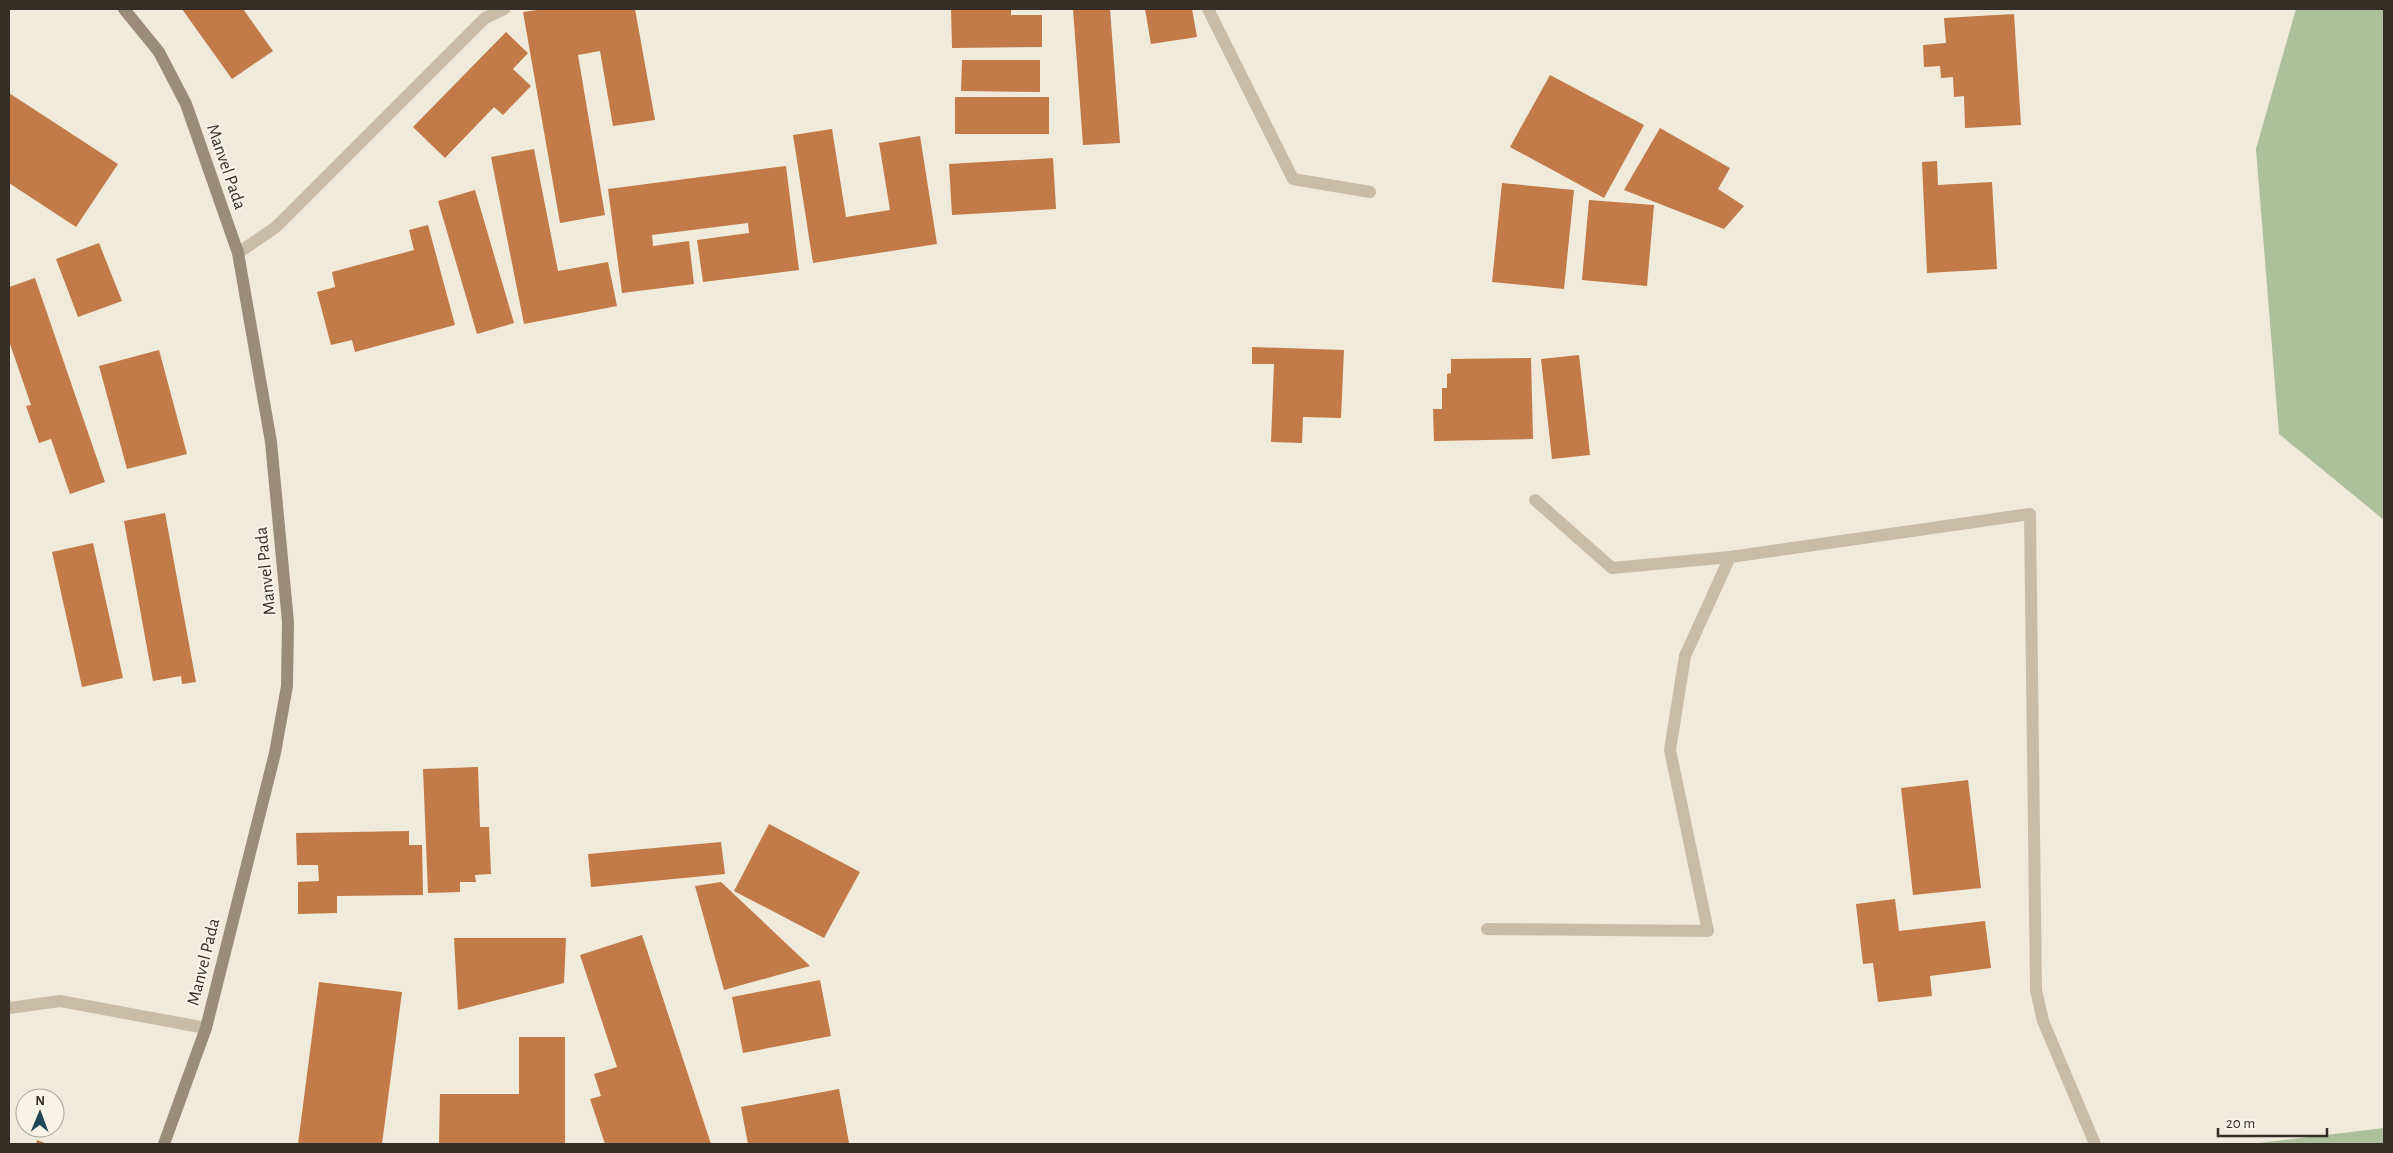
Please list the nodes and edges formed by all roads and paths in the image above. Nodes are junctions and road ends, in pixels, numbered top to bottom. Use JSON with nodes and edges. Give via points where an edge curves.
{"nodes":[{"id":1,"x":124,"y":9,"type":"edge"},
{"id":2,"x":504,"y":9,"type":"edge"},
{"id":3,"x":1208,"y":9,"type":"edge"},
{"id":4,"x":1370,"y":192,"type":"dead end"},
{"id":5,"x":238,"y":253,"type":"junction"},
{"id":6,"x":1535,"y":500,"type":"dead end"},
{"id":7,"x":1730,"y":557,"type":"junction"},
{"id":8,"x":1487,"y":929,"type":"dead end"},
{"id":9,"x":9,"y":1008,"type":"edge"},
{"id":10,"x":206,"y":1028,"type":"junction"},
{"id":11,"x":164,"y":1144,"type":"edge"},
{"id":12,"x":2095,"y":1144,"type":"edge"}],
"edges":[{"from":1,"to":5,"type":"main road","name":"Manvel Pada","via":[[159,52],[186,104]]},
{"from":2,"to":5,"type":"street","via":[[485,18],[276,227]]},
{"from":3,"to":4,"type":"street","via":[[1293,179]]},
{"from":5,"to":10,"type":"main road","name":"Manvel Pada","via":[[270,442],[288,622],[287,686],[275,753]]},
{"from":6,"to":7,"type":"street","via":[[1612,568]]},
{"from":7,"to":8,"type":"street","via":[[1685,656],[1670,750],[1708,931]]},
{"from":7,"to":12,"type":"street","via":[[2030,514],[2036,990],[2043,1021]]},
{"from":9,"to":10,"type":"street","via":[[60,1001]]},
{"from":10,"to":11,"type":"main road","name":"Manvel Pada"}]}
